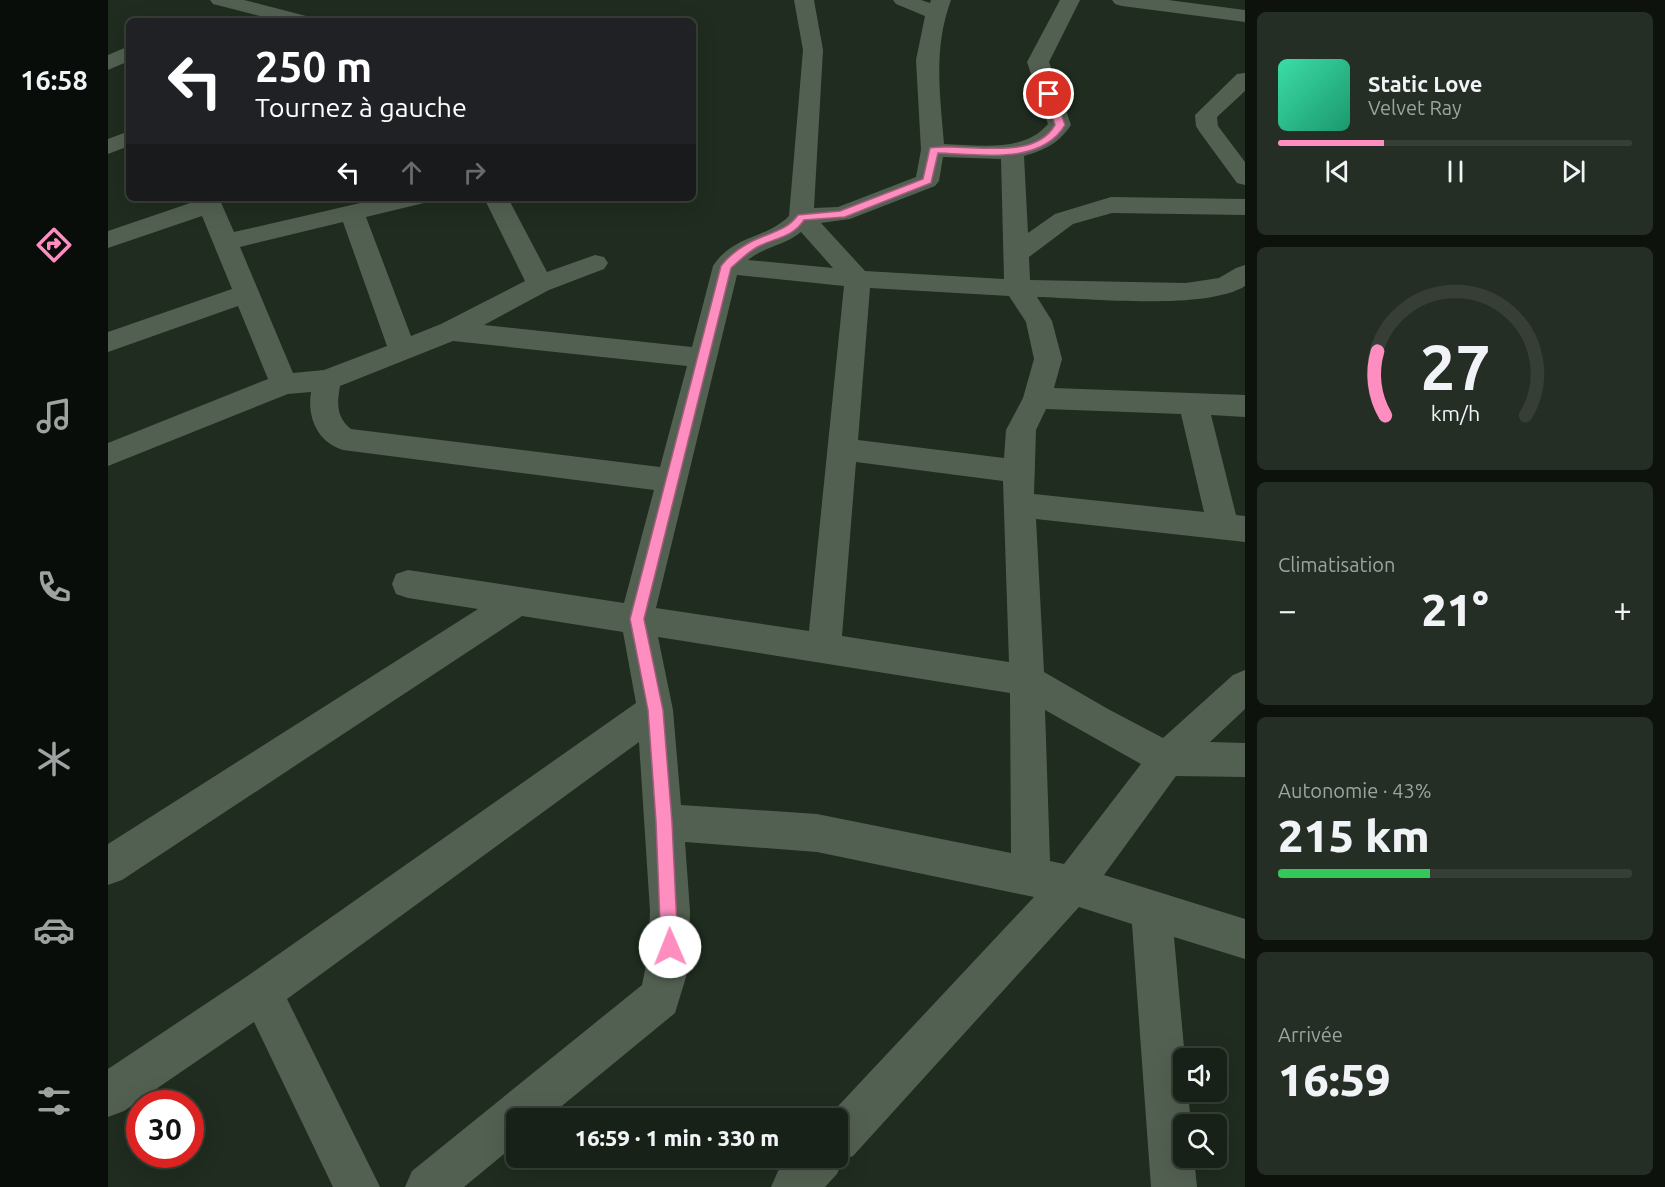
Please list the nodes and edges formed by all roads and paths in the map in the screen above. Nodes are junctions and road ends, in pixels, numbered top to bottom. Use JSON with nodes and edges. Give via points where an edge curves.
{"nodes":[{"id":1,"x":220,"y":0,"type":"edge"},
{"id":2,"x":292,"y":0,"type":"edge"},
{"id":3,"x":804,"y":0,"type":"edge"},
{"id":4,"x":903,"y":0,"type":"edge"},
{"id":5,"x":1070,"y":0,"type":"edge"},
{"id":6,"x":1122,"y":0,"type":"edge"},
{"id":7,"x":939,"y":7,"type":"edge"},
{"id":8,"x":277,"y":14,"type":"junction"},
{"id":9,"x":1245,"y":16,"type":"edge"},
{"id":10,"x":292,"y":18,"type":"edge"},
{"id":11,"x":108,"y":44,"type":"edge"},
{"id":12,"x":126,"y":50,"type":"edge"},
{"id":13,"x":126,"y":53,"type":"edge"},
{"id":14,"x":108,"y":64,"type":"edge"},
{"id":15,"x":1245,"y":79,"type":"edge"},
{"id":16,"x":933,"y":150,"type":"junction"},
{"id":17,"x":1012,"y":151,"type":"junction"},
{"id":18,"x":1245,"y":178,"type":"edge"},
{"id":19,"x":402,"y":201,"type":"edge"},
{"id":20,"x":498,"y":201,"type":"edge"},
{"id":21,"x":209,"y":202,"type":"edge"},
{"id":22,"x":1245,"y":207,"type":"edge"},
{"id":23,"x":352,"y":212,"type":"junction"},
{"id":24,"x":801,"y":217,"type":"junction"},
{"id":25,"x":108,"y":240,"type":"edge"},
{"id":26,"x":225,"y":242,"type":"junction"},
{"id":27,"x":1016,"y":254,"type":"junction"},
{"id":28,"x":595,"y":263,"type":"dead end"},
{"id":29,"x":726,"y":266,"type":"junction"},
{"id":30,"x":1245,"y":274,"type":"edge"},
{"id":31,"x":858,"y":279,"type":"junction"},
{"id":32,"x":540,"y":284,"type":"junction"},
{"id":33,"x":1017,"y":288,"type":"junction"},
{"id":34,"x":248,"y":292,"type":"junction"},
{"id":35,"x":451,"y":331,"type":"junction"},
{"id":36,"x":108,"y":342,"type":"edge"},
{"id":37,"x":402,"y":349,"type":"junction"},
{"id":38,"x":703,"y":358,"type":"junction"},
{"id":39,"x":327,"y":380,"type":"junction"},
{"id":40,"x":284,"y":384,"type":"junction"},
{"id":41,"x":1037,"y":398,"type":"junction"},
{"id":42,"x":1193,"y":404,"type":"junction"},
{"id":43,"x":1245,"y":406,"type":"edge"},
{"id":44,"x":842,"y":449,"type":"junction"},
{"id":45,"x":108,"y":455,"type":"edge"},
{"id":46,"x":1018,"y":471,"type":"junction"},
{"id":47,"x":672,"y":480,"type":"junction"},
{"id":48,"x":1019,"y":505,"type":"junction"},
{"id":49,"x":1234,"y":528,"type":"edge"},
{"id":50,"x":408,"y":584,"type":"dead end"},
{"id":51,"x":518,"y":601,"type":"junction"},
{"id":52,"x":637,"y":619,"type":"junction"},
{"id":53,"x":824,"y":648,"type":"junction"},
{"id":54,"x":1027,"y":680,"type":"junction"},
{"id":55,"x":1245,"y":686,"type":"edge"},
{"id":56,"x":655,"y":710,"type":"junction"},
{"id":57,"x":1167,"y":759,"type":"junction"},
{"id":58,"x":1245,"y":759,"type":"edge"},
{"id":59,"x":664,"y":822,"type":"junction"},
{"id":60,"x":108,"y":866,"type":"edge"},
{"id":61,"x":1031,"y":877,"type":"junction"},
{"id":62,"x":1072,"y":885,"type":"junction"},
{"id":63,"x":1151,"y":909,"type":"junction"},
{"id":64,"x":1245,"y":939,"type":"edge"},
{"id":65,"x":261,"y":992,"type":"junction"},
{"id":66,"x":108,"y":1095,"type":"edge"},
{"id":67,"x":848,"y":1128,"type":"edge"},
{"id":68,"x":812,"y":1168,"type":"edge"},
{"id":69,"x":357,"y":1187,"type":"edge"},
{"id":70,"x":428,"y":1187,"type":"edge"},
{"id":71,"x":794,"y":1187,"type":"edge"},
{"id":72,"x":1174,"y":1187,"type":"edge"}],
"edges":[{"from":1,"to":8,"type":"street"},
{"from":2,"to":8,"type":"street"},
{"from":3,"to":24,"type":"street","via":[[813,50]]},
{"from":4,"to":7,"type":"street"},
{"from":5,"to":17,"type":"street","via":[[1038,62],[1060,125],[1054,136],[1035,146]]},
{"from":6,"to":9,"type":"street"},
{"from":7,"to":16,"type":"street","via":[[927,60]]},
{"from":8,"to":10,"type":"street"},
{"from":11,"to":12,"type":"street"},
{"from":13,"to":14,"type":"street"},
{"from":15,"to":18,"type":"street","via":[[1206,115],[1207,126]]},
{"from":16,"to":17,"type":"street"},
{"from":16,"to":24,"type":"street","via":[[927,181],[841,214]]},
{"from":17,"to":27,"type":"street"},
{"from":19,"to":23,"type":"street"},
{"from":20,"to":32,"type":"street"},
{"from":21,"to":25,"type":"street"},
{"from":21,"to":26,"type":"street"},
{"from":22,"to":27,"type":"street","via":[[1111,205],[1064,219]]},
{"from":23,"to":26,"type":"street"},
{"from":23,"to":37,"type":"street"},
{"from":24,"to":29,"type":"street","via":[[783,234],[751,246]]},
{"from":24,"to":31,"type":"street"},
{"from":26,"to":34,"type":"street"},
{"from":27,"to":33,"type":"street"},
{"from":28,"to":32,"type":"street"},
{"from":29,"to":31,"type":"street"},
{"from":29,"to":38,"type":"street"},
{"from":30,"to":33,"type":"street","via":[[1226,286],[1186,292]]},
{"from":31,"to":33,"type":"street"},
{"from":31,"to":44,"type":"street"},
{"from":32,"to":35,"type":"street"},
{"from":33,"to":41,"type":"street","via":[[1039,321],[1048,359]]},
{"from":34,"to":36,"type":"street"},
{"from":34,"to":40,"type":"street"},
{"from":35,"to":37,"type":"street"},
{"from":35,"to":38,"type":"street"},
{"from":37,"to":39,"type":"street"},
{"from":38,"to":47,"type":"street"},
{"from":39,"to":40,"type":"street"},
{"from":39,"to":47,"type":"street","via":[[322,406],[329,429],[343,439]]},
{"from":40,"to":45,"type":"street"},
{"from":41,"to":42,"type":"street"},
{"from":41,"to":46,"type":"street","via":[[1021,430]]},
{"from":42,"to":43,"type":"street"},
{"from":42,"to":49,"type":"street"},
{"from":44,"to":46,"type":"street"},
{"from":44,"to":53,"type":"street"},
{"from":46,"to":48,"type":"street"},
{"from":47,"to":52,"type":"street"},
{"from":48,"to":49,"type":"street"},
{"from":48,"to":54,"type":"street"},
{"from":50,"to":51,"type":"street"},
{"from":51,"to":52,"type":"street"},
{"from":51,"to":60,"type":"street"},
{"from":52,"to":53,"type":"street"},
{"from":52,"to":56,"type":"street"},
{"from":53,"to":54,"type":"street"},
{"from":54,"to":57,"type":"street"},
{"from":54,"to":61,"type":"street"},
{"from":55,"to":57,"type":"street"},
{"from":56,"to":59,"type":"street"},
{"from":56,"to":65,"type":"street"},
{"from":57,"to":58,"type":"street"},
{"from":57,"to":62,"type":"street"},
{"from":59,"to":61,"type":"street","via":[[817,833]]},
{"from":59,"to":70,"type":"street","via":[[670,947],[668,975],[660,998]]},
{"from":61,"to":62,"type":"street"},
{"from":62,"to":63,"type":"street"},
{"from":62,"to":67,"type":"street"},
{"from":63,"to":64,"type":"street"},
{"from":63,"to":72,"type":"street"},
{"from":65,"to":66,"type":"street"},
{"from":65,"to":69,"type":"street"},
{"from":68,"to":71,"type":"street"}]}
